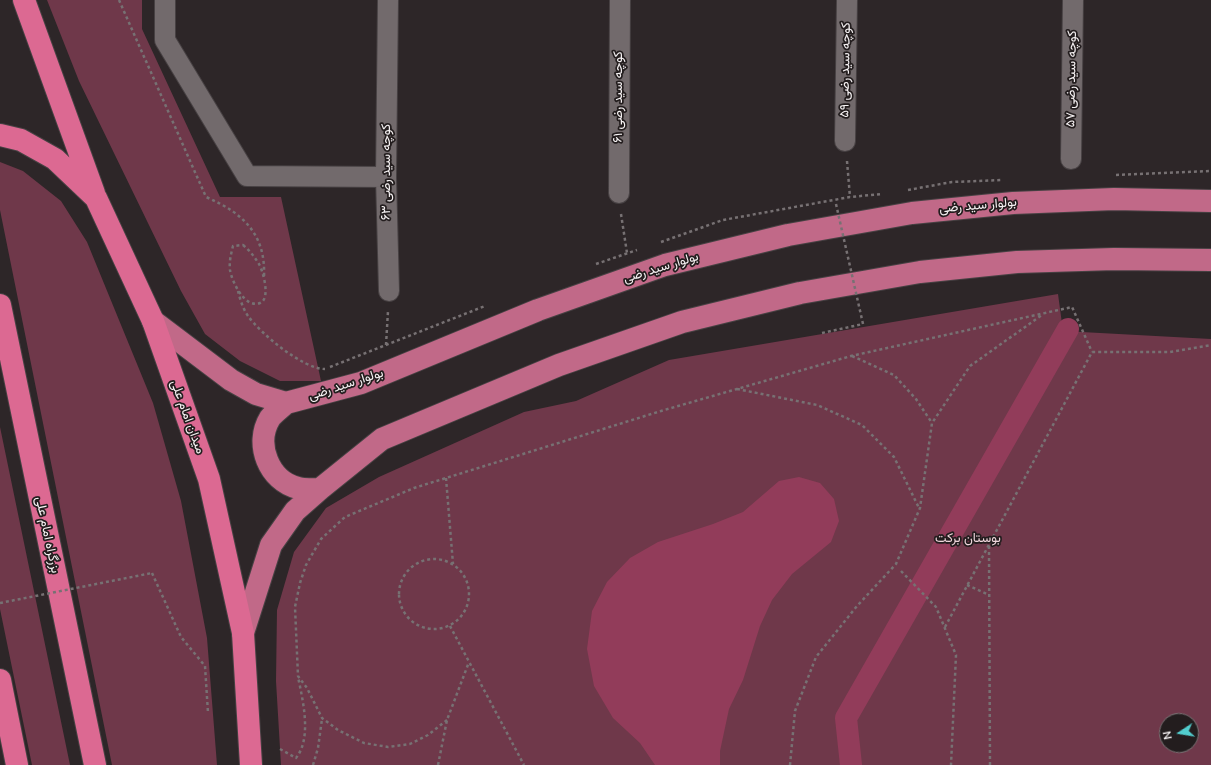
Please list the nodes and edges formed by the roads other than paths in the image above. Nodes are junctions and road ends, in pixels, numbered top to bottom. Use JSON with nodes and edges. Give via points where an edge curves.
{"nodes":[{"id":1,"x":24,"y":0,"type":"edge"},
{"id":2,"x":165,"y":0,"type":"edge"},
{"id":3,"x":388,"y":0,"type":"edge"},
{"id":4,"x":620,"y":0,"type":"edge"},
{"id":5,"x":847,"y":0,"type":"edge"},
{"id":6,"x":1073,"y":0,"type":"edge"},
{"id":7,"x":0,"y":134,"type":"edge"},
{"id":8,"x":845,"y":141,"type":"road end"},
{"id":9,"x":1071,"y":159,"type":"dead end"},
{"id":10,"x":386,"y":177,"type":"junction"},
{"id":11,"x":619,"y":194,"type":"road end"},
{"id":12,"x":96,"y":198,"type":"junction"},
{"id":13,"x":1211,"y":201,"type":"edge"},
{"id":14,"x":1211,"y":260,"type":"edge"},
{"id":15,"x":389,"y":291,"type":"road end"},
{"id":16,"x":0,"y":305,"type":"edge"},
{"id":17,"x":153,"y":321,"type":"junction"},
{"id":18,"x":286,"y":403,"type":"junction"},
{"id":19,"x":320,"y":489,"type":"junction"},
{"id":20,"x":242,"y":633,"type":"junction"},
{"id":21,"x":0,"y":680,"type":"edge"},
{"id":22,"x":17,"y":765,"type":"edge"},
{"id":23,"x":95,"y":765,"type":"edge"},
{"id":24,"x":251,"y":765,"type":"edge"}],
"edges":[{"from":1,"to":12,"type":"highway"},
{"from":2,"to":10,"type":"street","via":[[165,40],[247,176]]},
{"from":3,"to":10,"type":"street","name":"کوچه سید رضی ۶۳"},
{"from":4,"to":11,"type":"street","name":"کوچه سید رضی ۶۱"},
{"from":5,"to":8,"type":"street","name":"کوچه سید رضی ۵۹"},
{"from":6,"to":9,"type":"street","name":"کوچه سید رضی ۵۷"},
{"from":7,"to":12,"type":"highway","name":"میدان امام علی","via":[[21,140],[55,159]]},
{"from":10,"to":15,"type":"street","name":"کوچه سید رضی ۶۳"},
{"from":12,"to":17,"type":"highway","name":"میدان امام علی"},
{"from":13,"to":18,"type":"main road","name":"بولوار سید رضی","via":[[1114,199],[1012,203],[912,213],[788,235],[665,265],[538,310],[361,383]]},
{"from":14,"to":19,"type":"main road","via":[[1017,262],[920,272],[800,293],[682,322],[559,365],[382,439]]},
{"from":16,"to":23,"type":"highway","name":"بزرگراه امام علی"},
{"from":17,"to":18,"type":"main road","via":[[231,380],[256,394]]},
{"from":17,"to":20,"type":"highway","name":"میدان امام علی","via":[[209,479]]},
{"from":18,"to":19,"type":"main road","via":[[270,418],[263,439],[266,460],[278,478],[285,482],[298,488]]},
{"from":19,"to":20,"type":"main road","via":[[295,511],[272,545]]},
{"from":20,"to":24,"type":"highway","name":"میدان امام علی"},
{"from":21,"to":22,"type":"highway"}]}
